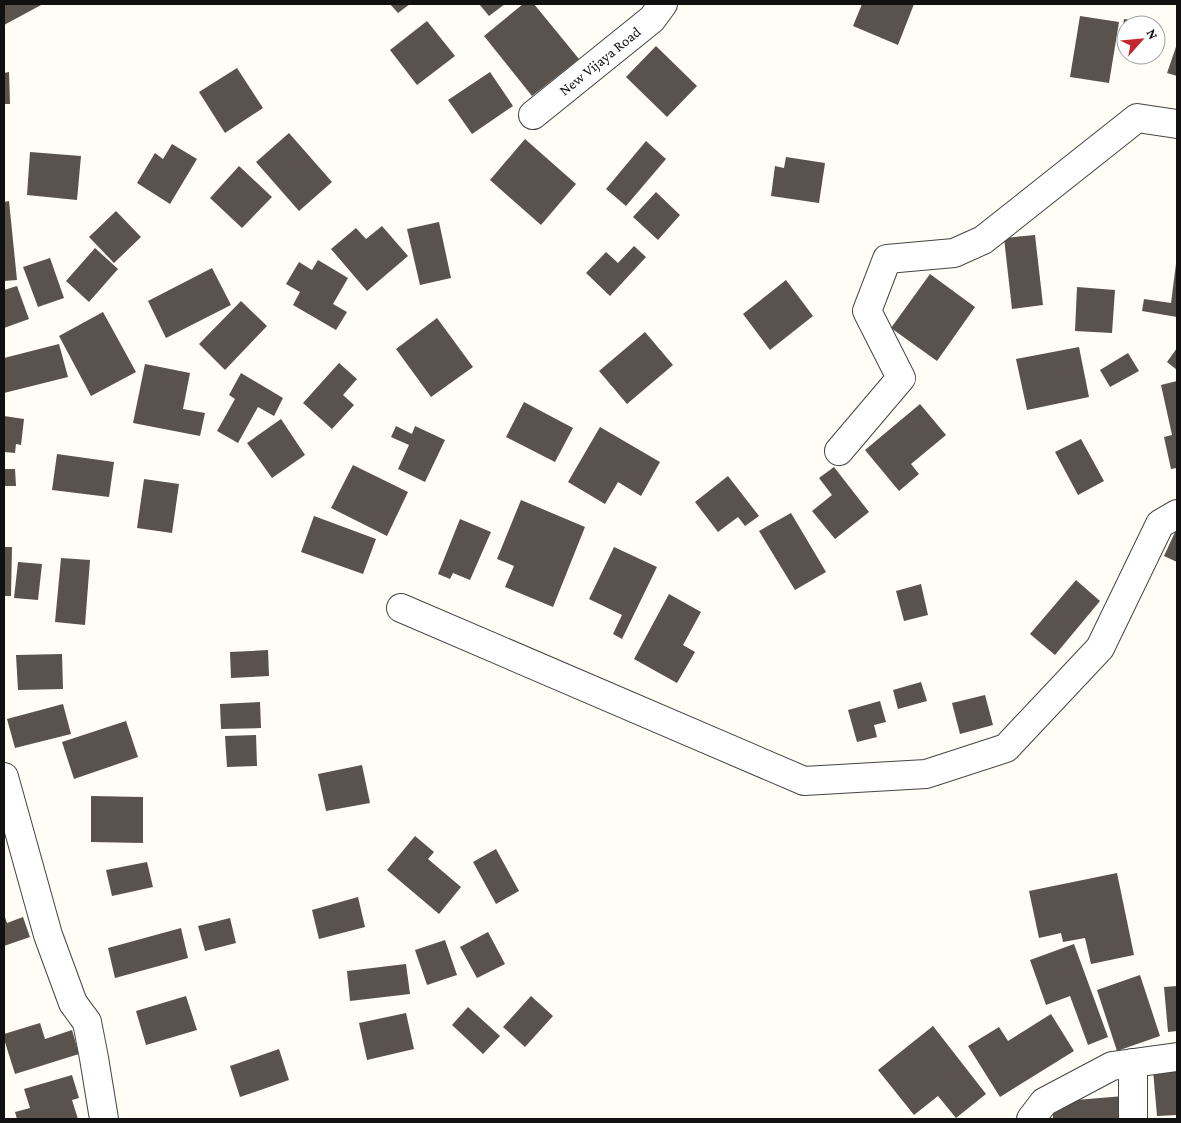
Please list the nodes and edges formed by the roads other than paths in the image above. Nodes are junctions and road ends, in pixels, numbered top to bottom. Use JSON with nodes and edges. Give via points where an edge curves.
{"nodes":[{"id":1,"x":662,"y":4,"type":"edge"},
{"id":2,"x":533,"y":115,"type":"dead end"},
{"id":3,"x":1177,"y":124,"type":"edge"},
{"id":4,"x":839,"y":451,"type":"dead end"},
{"id":5,"x":1177,"y":514,"type":"edge"},
{"id":6,"x":401,"y":608,"type":"dead end"},
{"id":7,"x":4,"y":777,"type":"edge"},
{"id":8,"x":1177,"y":1057,"type":"edge"},
{"id":9,"x":1134,"y":1063,"type":"junction"},
{"id":10,"x":104,"y":1119,"type":"edge"},
{"id":11,"x":1031,"y":1119,"type":"edge"},
{"id":12,"x":1133,"y":1119,"type":"edge"}],
"edges":[{"from":1,"to":2,"type":"street","name":"New Vijaya Road","via":[[652,19]]},
{"from":3,"to":4,"type":"street","via":[[1137,118],[983,240],[954,253],[887,259],[867,311],[901,378]]},
{"from":5,"to":6,"type":"street","via":[[1160,524],[1100,648],[1006,748],[926,774],[804,781]]},
{"from":7,"to":10,"type":"street","via":[[48,935],[73,1003],[86,1022]]},
{"from":8,"to":9,"type":"street"},
{"from":9,"to":11,"type":"street","via":[[1112,1066],[1044,1102]]},
{"from":9,"to":12,"type":"street"}]}
